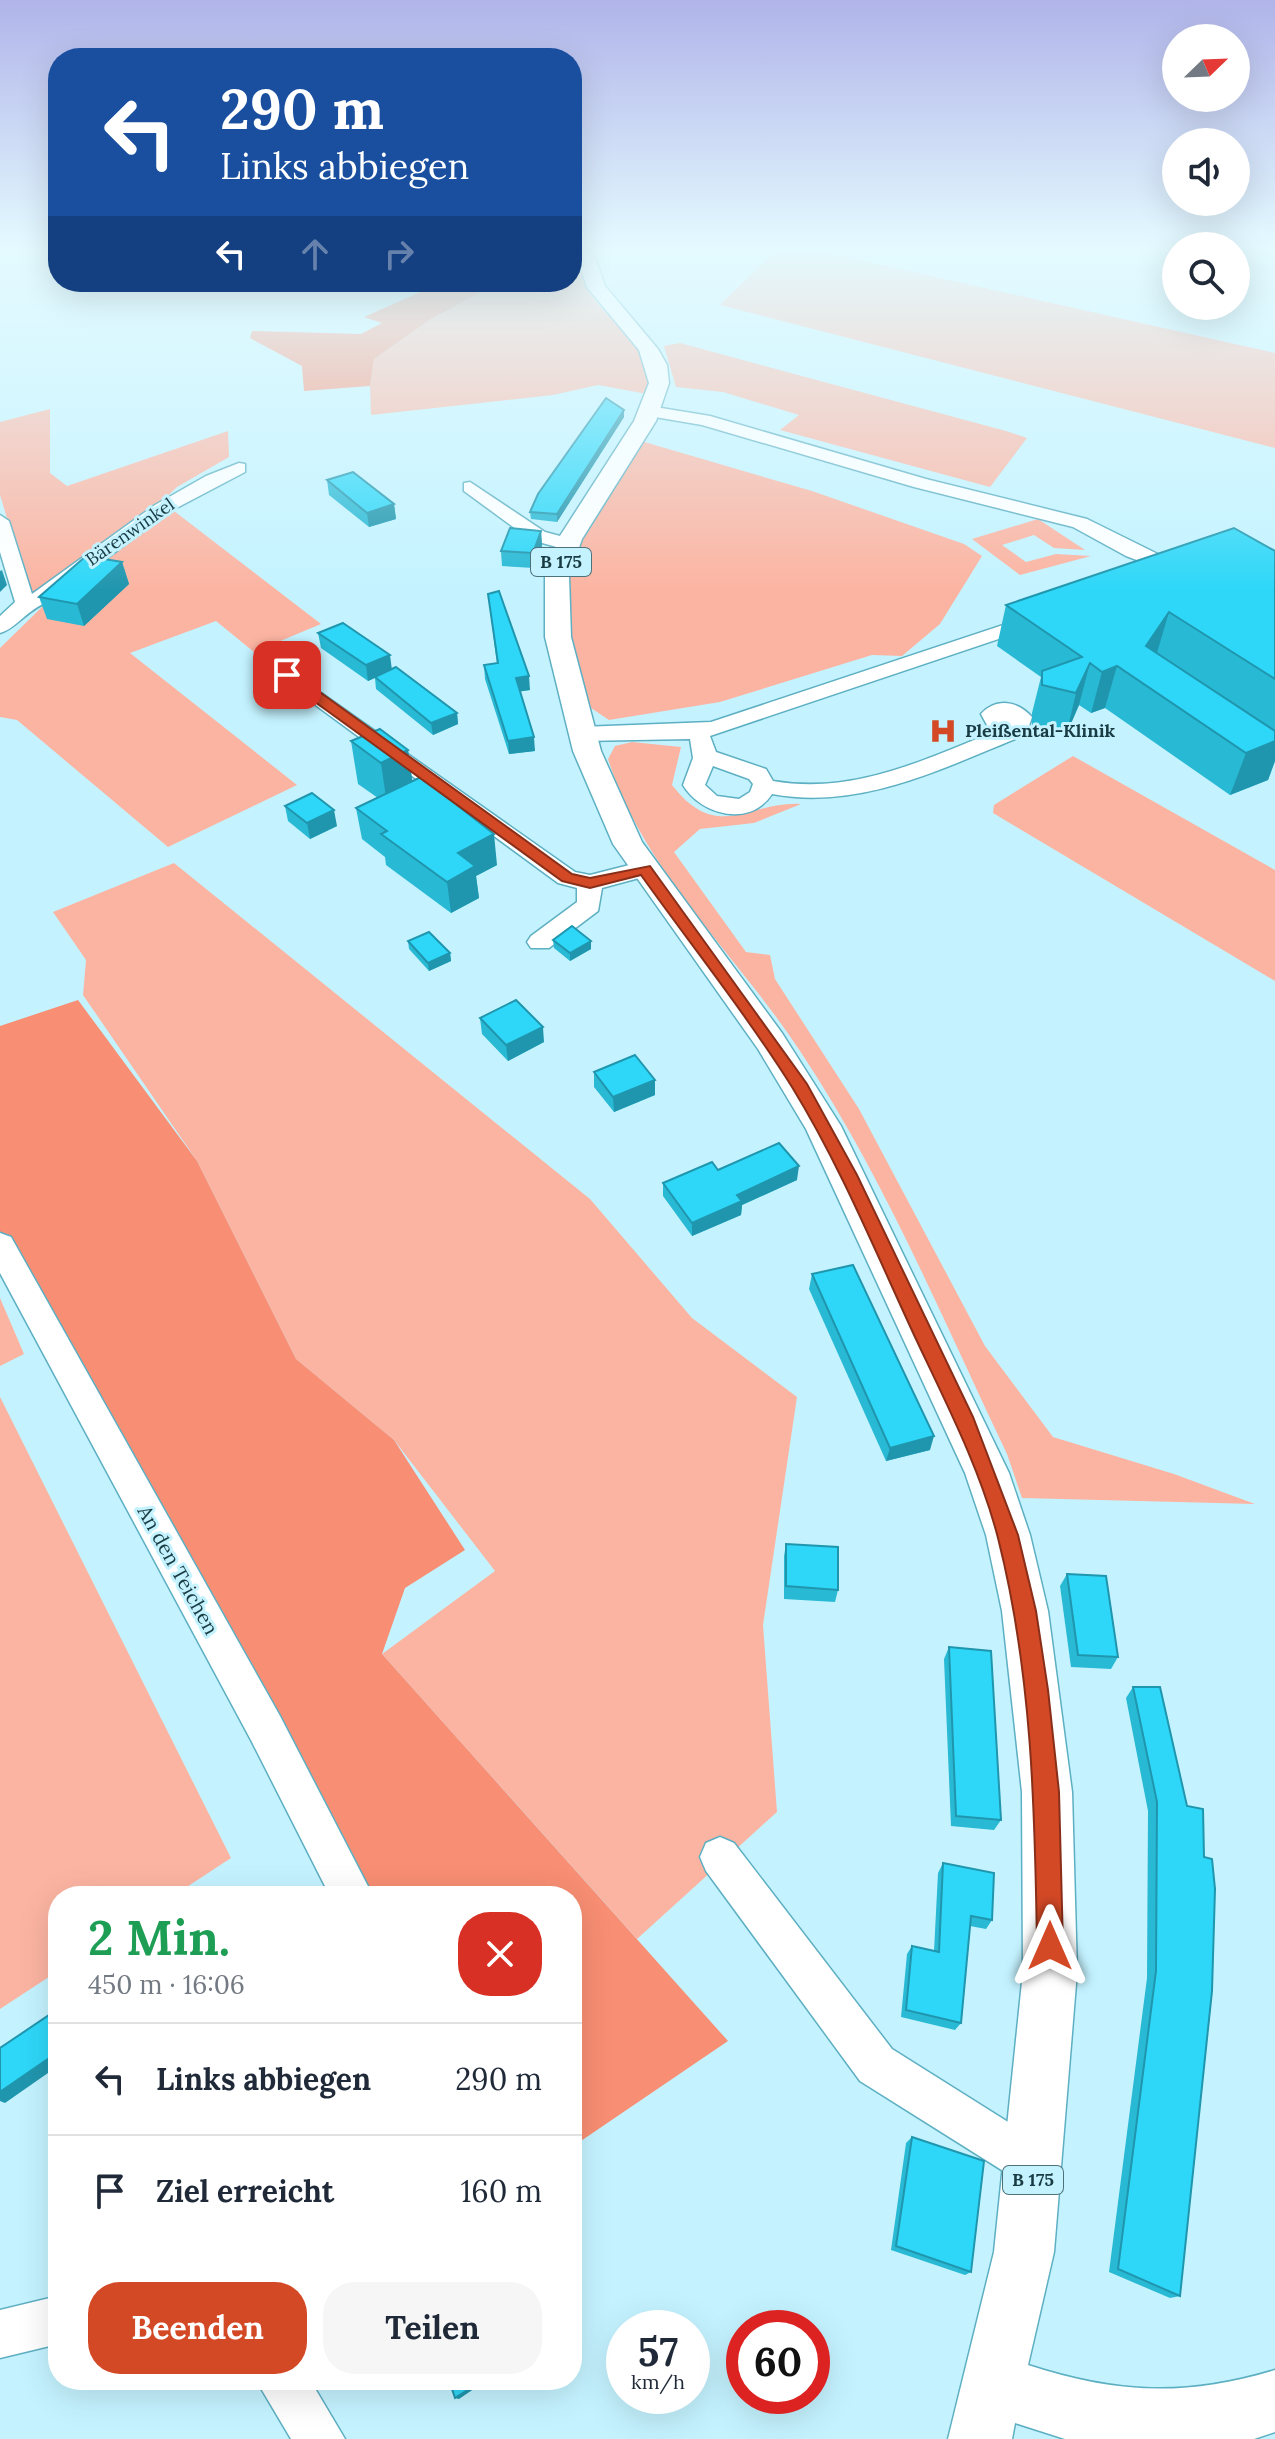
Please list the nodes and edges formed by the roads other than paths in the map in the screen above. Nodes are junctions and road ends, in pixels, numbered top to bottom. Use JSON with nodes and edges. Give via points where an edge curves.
{"nodes":[{"id":1,"x":655,"y":363,"type":"edge"},
{"id":2,"x":649,"y":411,"type":"junction"},
{"id":3,"x":239,"y":468,"type":"dead end"},
{"id":4,"x":470,"y":487,"type":"dead end"},
{"id":5,"x":0,"y":521,"type":"edge"},
{"id":6,"x":568,"y":544,"type":"junction"},
{"id":7,"x":1176,"y":568,"type":"edge"},
{"id":8,"x":25,"y":603,"type":"junction"},
{"id":9,"x":1055,"y":614,"type":"edge"},
{"id":10,"x":0,"y":627,"type":"edge"},
{"id":11,"x":287,"y":675,"type":"dead end"},
{"id":12,"x":1017,"y":724,"type":"dead end"},
{"id":13,"x":696,"y":732,"type":"junction"},
{"id":14,"x":581,"y":734,"type":"junction"},
{"id":15,"x":707,"y":756,"type":"junction"},
{"id":16,"x":765,"y":786,"type":"junction"},
{"id":17,"x":645,"y":869,"type":"junction"},
{"id":18,"x":590,"y":883,"type":"junction"},
{"id":19,"x":540,"y":942,"type":"dead end"},
{"id":20,"x":0,"y":1245,"type":"edge"},
{"id":21,"x":720,"y":1857,"type":"dead end"},
{"id":22,"x":347,"y":1886,"type":"edge"},
{"id":23,"x":1035,"y":2165,"type":"junction"},
{"id":24,"x":48,"y":2322,"type":"edge"},
{"id":25,"x":0,"y":2334,"type":"edge"},
{"id":26,"x":288,"y":2390,"type":"edge"},
{"id":27,"x":1275,"y":2401,"type":"edge"},
{"id":28,"x":987,"y":2412,"type":"edge"},
{"id":29,"x":320,"y":2439,"type":"edge"}],
"edges":[{"from":1,"to":2,"type":"main road","number":"B 175","via":[[659,385]]},
{"from":2,"to":6,"type":"main road","number":"B 175"},
{"from":2,"to":7,"type":"street","via":[[704,420],[1080,523]]},
{"from":3,"to":8,"type":"street","name":"Bärenwinkel","via":[[205,481],[43,597]]},
{"from":4,"to":6,"type":"street","via":[[538,536]]},
{"from":5,"to":8,"type":"street"},
{"from":6,"to":14,"type":"main road","number":"B 175","via":[[557,576],[555,620]]},
{"from":8,"to":10,"type":"street","name":"Bärenwinkel"},
{"from":9,"to":13,"type":"street"},
{"from":11,"to":18,"type":"street","via":[[567,878]]},
{"from":12,"to":16,"type":"street","via":[[1007,734],[919,769],[849,790],[791,793]]},
{"from":13,"to":14,"type":"street"},
{"from":13,"to":15,"type":"street","via":[[704,739]]},
{"from":14,"to":17,"type":"main road","number":"B 175","via":[[609,812]]},
{"from":15,"to":16,"type":"street","via":[[758,774]]},
{"from":15,"to":16,"type":"street","via":[[694,788],[710,803],[741,806],[755,801]]},
{"from":17,"to":18,"type":"street"},
{"from":17,"to":23,"type":"main road","number":"B 175","via":[[770,1041],[823,1126],[963,1417],[1008,1535],[1025,1611],[1047,1792],[1050,1972]]},
{"from":18,"to":19,"type":"street","via":[[589,905]]},
{"from":20,"to":22,"type":"street","name":"An den Teichen"},
{"from":21,"to":23,"type":"street","via":[[876,2065]]},
{"from":23,"to":28,"type":"main road","number":"B 175","via":[[1024,2252]]},
{"from":24,"to":25,"type":"street"},
{"from":26,"to":29,"type":"street"},
{"from":27,"to":28,"type":"main road","number":"B 175","via":[[1198,2433],[1156,2437],[1095,2422]]}]}
